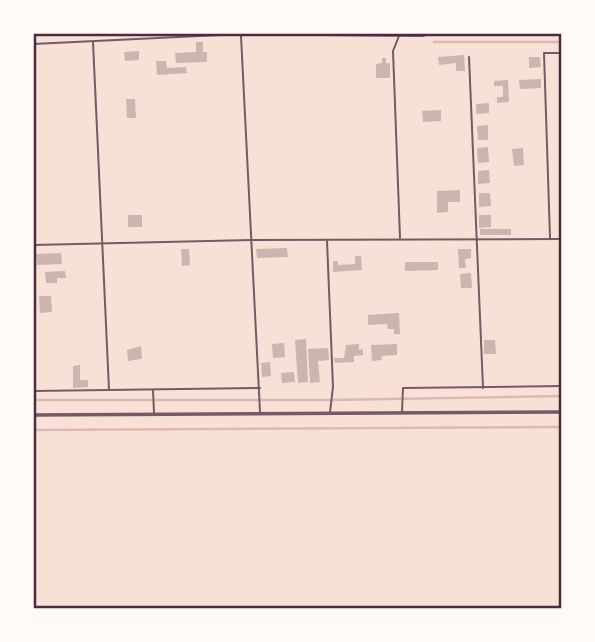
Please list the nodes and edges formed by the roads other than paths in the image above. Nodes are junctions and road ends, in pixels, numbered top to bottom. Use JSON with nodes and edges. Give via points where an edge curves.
{"nodes":[{"id":1,"x":176,"y":33,"type":"edge"},
{"id":2,"x":430,"y":33,"type":"edge"},
{"id":3,"x":241,"y":34,"type":"edge"},
{"id":4,"x":248,"y":34,"type":"edge"},
{"id":5,"x":323,"y":34,"type":"edge"},
{"id":6,"x":399,"y":36,"type":"junction"},
{"id":7,"x":176,"y":38,"type":"junction"},
{"id":8,"x":93,"y":42,"type":"junction"},
{"id":9,"x":33,"y":44,"type":"edge"},
{"id":10,"x":562,"y":53,"type":"edge"},
{"id":11,"x":468,"y":57,"type":"dead end"},
{"id":12,"x":400,"y":239,"type":"junction"},
{"id":13,"x":476,"y":239,"type":"junction"},
{"id":14,"x":550,"y":239,"type":"junction"},
{"id":15,"x":562,"y":239,"type":"edge"},
{"id":16,"x":252,"y":240,"type":"junction"},
{"id":17,"x":327,"y":240,"type":"junction"},
{"id":18,"x":103,"y":243,"type":"junction"},
{"id":19,"x":33,"y":245,"type":"edge"},
{"id":20,"x":33,"y":372,"type":"edge"},
{"id":21,"x":562,"y":386,"type":"edge"},
{"id":22,"x":260,"y":388,"type":"junction"},
{"id":23,"x":483,"y":388,"type":"junction"},
{"id":24,"x":153,"y":389,"type":"junction"},
{"id":25,"x":109,"y":390,"type":"junction"},
{"id":26,"x":34,"y":391,"type":"edge"},
{"id":27,"x":330,"y":412,"type":"junction"},
{"id":28,"x":402,"y":412,"type":"junction"},
{"id":29,"x":562,"y":412,"type":"edge"},
{"id":30,"x":260,"y":413,"type":"junction"},
{"id":31,"x":154,"y":414,"type":"junction"},
{"id":32,"x":33,"y":415,"type":"edge"}],
"edges":[{"from":1,"to":7,"type":"lane"},
{"from":2,"to":6,"type":"lane"},
{"from":3,"to":4,"type":"lane"},
{"from":3,"to":7,"type":"lane"},
{"from":3,"to":16,"type":"lane"},
{"from":4,"to":5,"type":"lane"},
{"from":5,"to":6,"type":"lane"},
{"from":6,"to":12,"type":"lane","via":[[393,51]]},
{"from":7,"to":8,"type":"lane"},
{"from":8,"to":9,"type":"lane"},
{"from":8,"to":18,"type":"lane"},
{"from":10,"to":14,"type":"lane","via":[[544,53]]},
{"from":11,"to":13,"type":"lane"},
{"from":12,"to":13,"type":"lane"},
{"from":12,"to":17,"type":"lane"},
{"from":13,"to":14,"type":"lane"},
{"from":13,"to":23,"type":"lane"},
{"from":14,"to":15,"type":"lane"},
{"from":16,"to":17,"type":"lane"},
{"from":16,"to":18,"type":"lane"},
{"from":16,"to":22,"type":"lane"},
{"from":17,"to":27,"type":"lane"},
{"from":18,"to":19,"type":"lane"},
{"from":18,"to":25,"type":"lane"},
{"from":20,"to":26,"type":"lane"},
{"from":21,"to":23,"type":"lane"},
{"from":22,"to":24,"type":"lane"},
{"from":22,"to":30,"type":"lane"},
{"from":23,"to":28,"type":"lane","via":[[403,388]]},
{"from":24,"to":25,"type":"lane"},
{"from":24,"to":31,"type":"lane"},
{"from":25,"to":26,"type":"lane"},
{"from":27,"to":28,"type":"street"},
{"from":27,"to":30,"type":"street"},
{"from":28,"to":29,"type":"street"},
{"from":30,"to":31,"type":"street"},
{"from":31,"to":32,"type":"street"}]}
